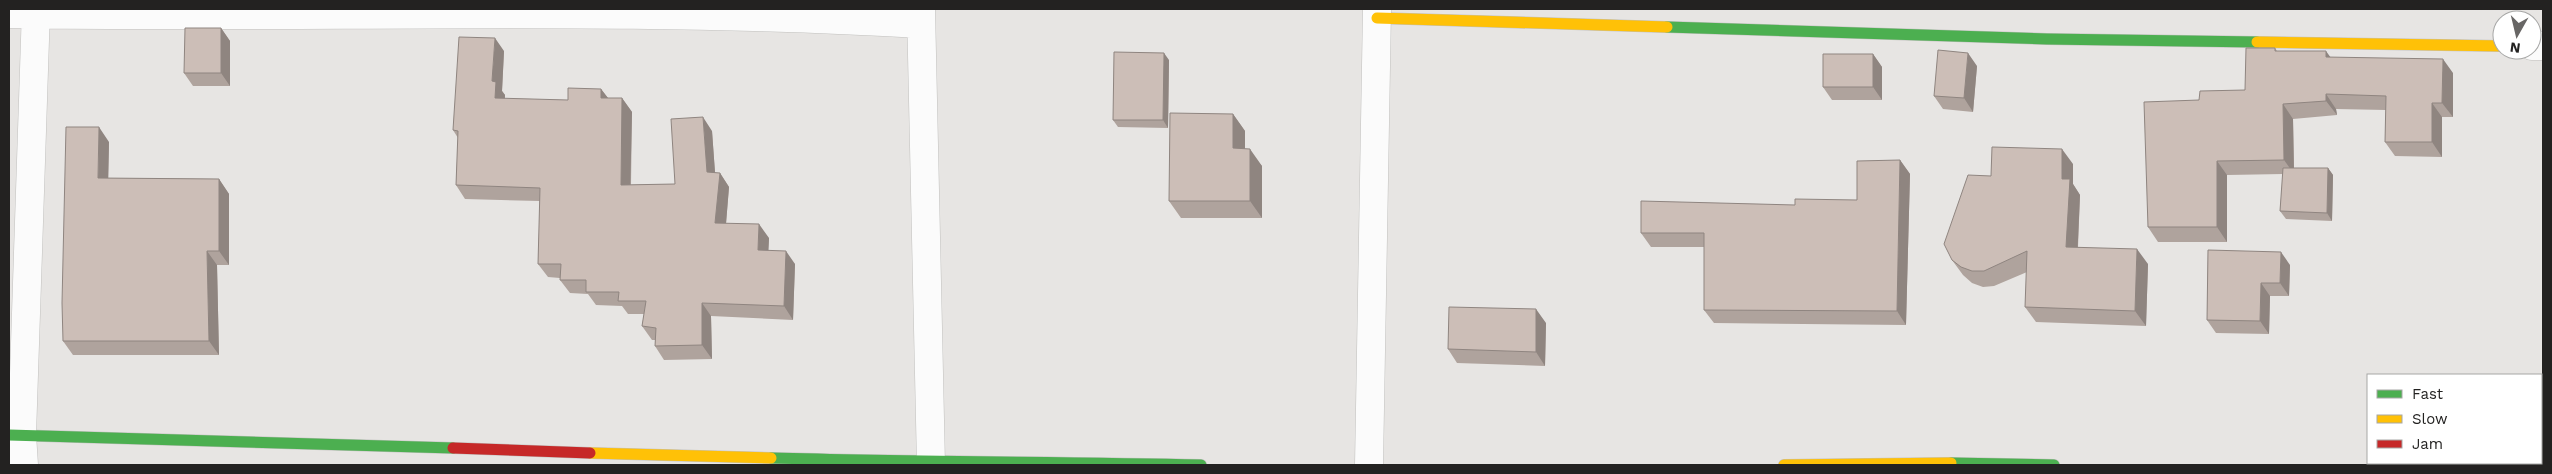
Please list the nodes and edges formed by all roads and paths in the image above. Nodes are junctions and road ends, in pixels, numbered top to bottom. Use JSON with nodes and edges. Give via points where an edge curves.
{"nodes":[{"id":1,"x":36,"y":11,"type":"edge"},
{"id":2,"x":1377,"y":13,"type":"edge"},
{"id":3,"x":9,"y":14,"type":"edge"},
{"id":4,"x":921,"y":16,"type":"edge"},
{"id":5,"x":2492,"y":46,"type":"edge"},
{"id":6,"x":15,"y":435,"type":"edge"},
{"id":7,"x":931,"y":464,"type":"edge"},
{"id":8,"x":1957,"y":464,"type":"edge"},
{"id":9,"x":24,"y":465,"type":"edge"},
{"id":10,"x":1200,"y":465,"type":"edge"},
{"id":11,"x":1369,"y":465,"type":"edge"},
{"id":12,"x":1784,"y":465,"type":"edge"},
{"id":13,"x":2054,"y":465,"type":"edge"}],
"edges":[{"from":1,"to":3,"type":"street"},
{"from":1,"to":4,"type":"street","via":[[290,16]]},
{"from":1,"to":6,"type":"street"},
{"from":2,"to":5,"type":"street","via":[[2047,39]]},
{"from":2,"to":11,"type":"street"},
{"from":4,"to":7,"type":"street"},
{"from":6,"to":7,"type":"street"},
{"from":6,"to":9,"type":"street"},
{"from":7,"to":10,"type":"street","via":[[1014,461]]},
{"from":8,"to":12,"type":"street"},
{"from":8,"to":13,"type":"street"}]}
